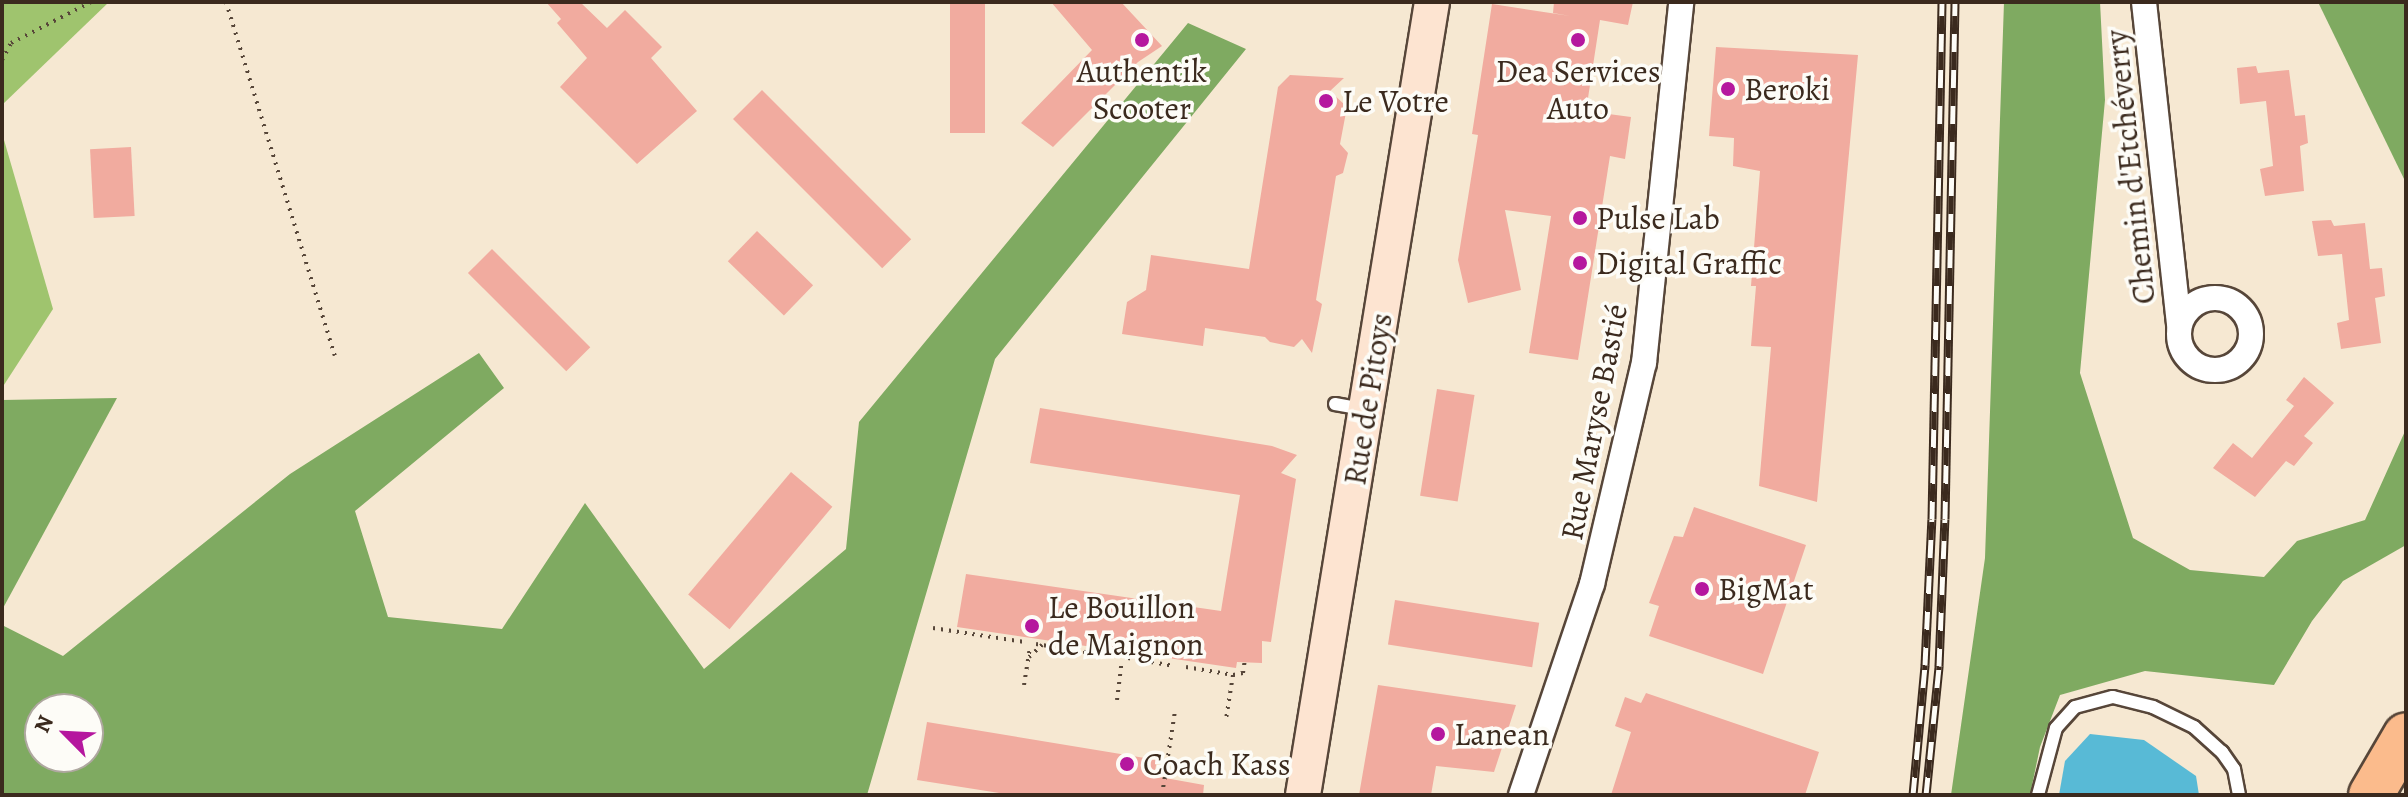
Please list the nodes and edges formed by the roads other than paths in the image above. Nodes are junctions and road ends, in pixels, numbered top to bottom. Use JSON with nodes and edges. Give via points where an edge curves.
{"nodes":[{"id":1,"x":1432,"y":2,"type":"edge"},
{"id":2,"x":1681,"y":2,"type":"edge"},
{"id":3,"x":2144,"y":2,"type":"edge"},
{"id":4,"x":2179,"y":325,"type":"dead end"},
{"id":5,"x":2406,"y":735,"type":"edge"},
{"id":6,"x":1303,"y":795,"type":"edge"},
{"id":7,"x":1521,"y":795,"type":"edge"},
{"id":8,"x":2038,"y":795,"type":"edge"},
{"id":9,"x":2239,"y":795,"type":"edge"},
{"id":10,"x":2371,"y":795,"type":"edge"}],
"edges":[{"from":1,"to":6,"type":"street","name":"Rue de Pitoys","via":[[1351,407]]},
{"from":2,"to":7,"type":"street","name":"Rue Maryse Bastié","via":[[1644,363],[1592,584]]},
{"from":3,"to":4,"type":"street","name":"Chemin d'Etchéverry"},
{"from":5,"to":10,"type":"highway"},
{"from":8,"to":9,"type":"lane","via":[[2056,728],[2075,707],[2113,697],[2153,707],[2194,727],[2234,769]]}]}
